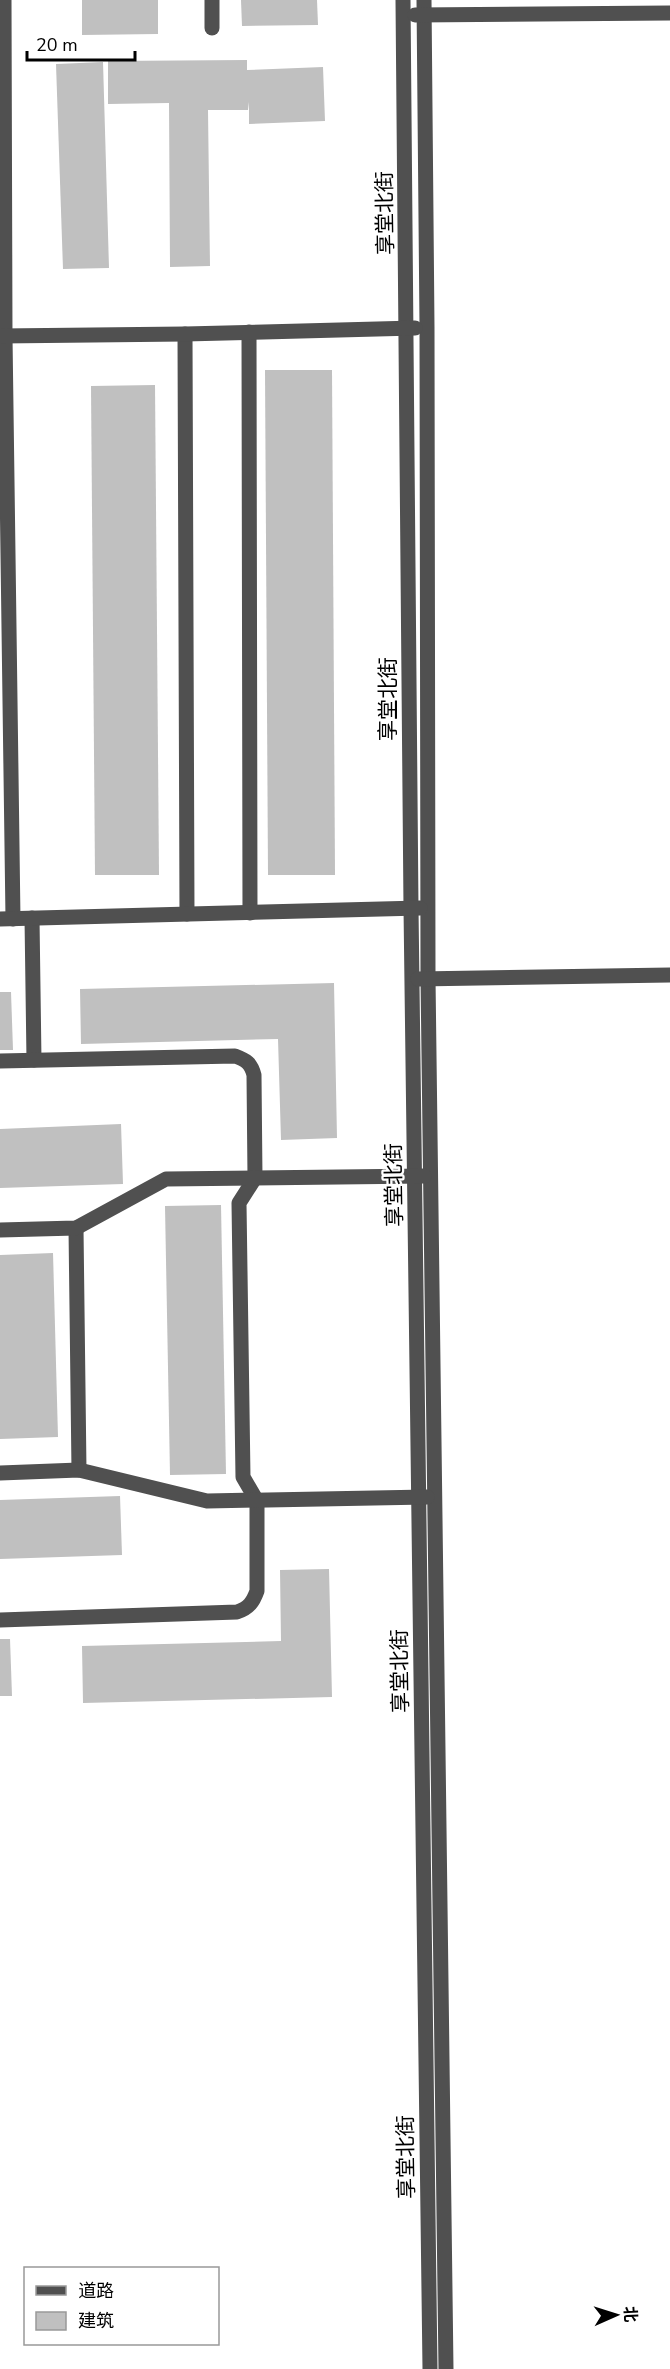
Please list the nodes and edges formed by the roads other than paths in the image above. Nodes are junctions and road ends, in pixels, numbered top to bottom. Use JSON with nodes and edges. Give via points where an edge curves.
{"nodes":[{"id":1,"x":4,"y":0,"type":"edge"},
{"id":2,"x":212,"y":0,"type":"edge"},
{"id":3,"x":403,"y":7,"type":"edge"},
{"id":4,"x":424,"y":7,"type":"edge"},
{"id":5,"x":670,"y":13,"type":"edge"},
{"id":6,"x":212,"y":28,"type":"dead end"},
{"id":7,"x":427,"y":327,"type":"junction"},
{"id":8,"x":407,"y":328,"type":"junction"},
{"id":9,"x":249,"y":332,"type":"junction"},
{"id":10,"x":185,"y":334,"type":"junction"},
{"id":11,"x":2,"y":336,"type":"edge"},
{"id":12,"x":428,"y":907,"type":"junction"},
{"id":13,"x":411,"y":908,"type":"junction"},
{"id":14,"x":250,"y":913,"type":"junction"},
{"id":15,"x":187,"y":915,"type":"junction"},
{"id":16,"x":32,"y":918,"type":"junction"},
{"id":17,"x":6,"y":919,"type":"edge"},
{"id":18,"x":670,"y":975,"type":"edge"},
{"id":19,"x":420,"y":979,"type":"junction"},
{"id":20,"x":34,"y":1060,"type":"junction"},
{"id":21,"x":0,"y":1061,"type":"edge"},
{"id":22,"x":414,"y":1176,"type":"junction"},
{"id":23,"x":430,"y":1176,"type":"junction"},
{"id":24,"x":255,"y":1178,"type":"junction"},
{"id":25,"x":76,"y":1228,"type":"junction"},
{"id":26,"x":0,"y":1230,"type":"edge"},
{"id":27,"x":79,"y":1470,"type":"junction"},
{"id":28,"x":0,"y":1473,"type":"edge"},
{"id":29,"x":426,"y":1497,"type":"junction"},
{"id":30,"x":257,"y":1501,"type":"junction"},
{"id":31,"x":0,"y":1620,"type":"edge"},
{"id":32,"x":430,"y":2369,"type":"edge"},
{"id":33,"x":446,"y":2369,"type":"edge"}],
"edges":[{"from":1,"to":11,"type":"street"},
{"from":2,"to":6,"type":"street"},
{"from":3,"to":4,"type":"street"},
{"from":3,"to":8,"type":"street","name":"享堂北街"},
{"from":4,"to":5,"type":"street"},
{"from":4,"to":7,"type":"street","name":"享堂北街"},
{"from":7,"to":8,"type":"street"},
{"from":7,"to":12,"type":"street","name":"享堂北街"},
{"from":8,"to":9,"type":"street"},
{"from":8,"to":13,"type":"street","name":"享堂北街"},
{"from":9,"to":10,"type":"street"},
{"from":9,"to":14,"type":"street"},
{"from":10,"to":11,"type":"street"},
{"from":10,"to":15,"type":"street"},
{"from":11,"to":17,"type":"street"},
{"from":12,"to":13,"type":"street"},
{"from":12,"to":19,"type":"street","name":"享堂北街"},
{"from":13,"to":14,"type":"street"},
{"from":13,"to":19,"type":"street","name":"享堂北街"},
{"from":14,"to":15,"type":"street"},
{"from":15,"to":16,"type":"street"},
{"from":16,"to":17,"type":"street"},
{"from":16,"to":20,"type":"street"},
{"from":18,"to":19,"type":"street"},
{"from":19,"to":22,"type":"street","name":"享堂北街"},
{"from":19,"to":23,"type":"street","name":"享堂北街"},
{"from":20,"to":21,"type":"street"},
{"from":20,"to":24,"type":"street","via":[[235,1056],[247,1060],[254,1075]]},
{"from":22,"to":23,"type":"street"},
{"from":22,"to":24,"type":"street"},
{"from":22,"to":29,"type":"street","name":"享堂北街"},
{"from":23,"to":29,"type":"street","name":"享堂北街"},
{"from":24,"to":25,"type":"street","via":[[166,1179]]},
{"from":24,"to":30,"type":"street","via":[[239,1203],[243,1477]]},
{"from":25,"to":26,"type":"street"},
{"from":25,"to":27,"type":"street"},
{"from":27,"to":28,"type":"street"},
{"from":27,"to":30,"type":"street","via":[[207,1502]]},
{"from":29,"to":30,"type":"street"},
{"from":29,"to":32,"type":"street","name":"享堂北街"},
{"from":29,"to":33,"type":"street","name":"享堂北街"},
{"from":30,"to":31,"type":"street","via":[[257,1591],[246,1609]]}]}
